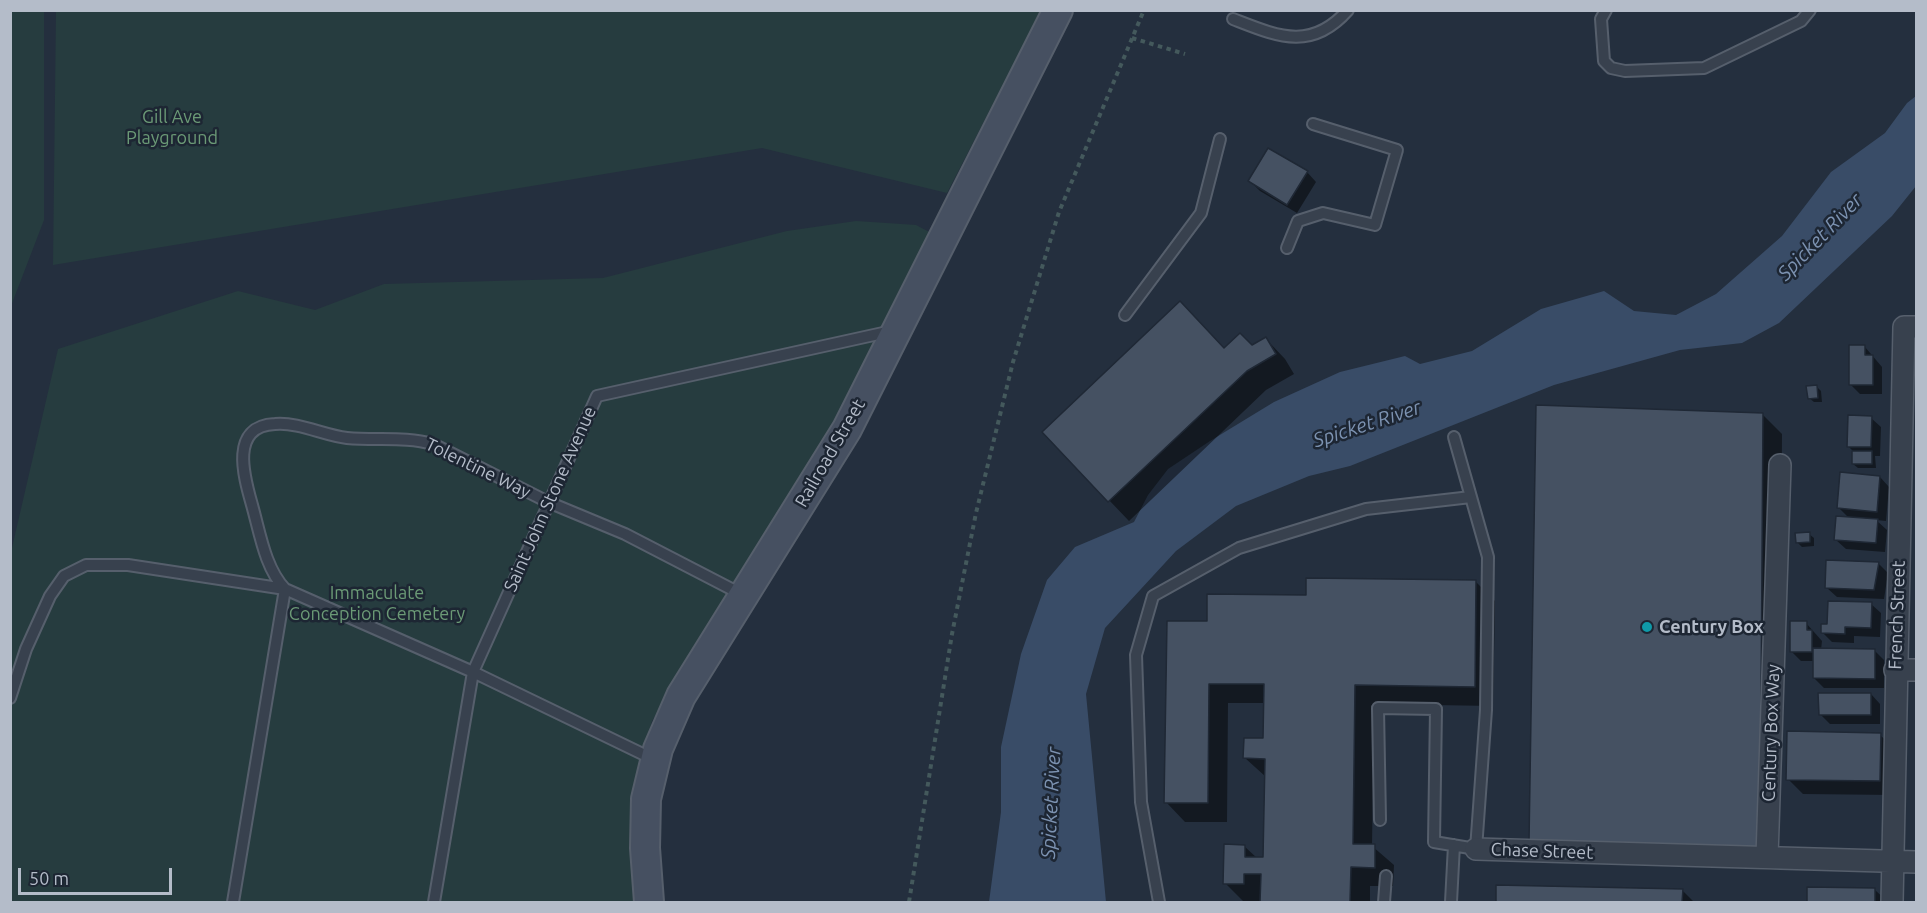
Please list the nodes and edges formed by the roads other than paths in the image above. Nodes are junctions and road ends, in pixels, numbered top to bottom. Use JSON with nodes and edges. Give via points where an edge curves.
{"nodes":[{"id":1,"x":1058,"y":10,"type":"edge"},
{"id":2,"x":1348,"y":10,"type":"edge"},
{"id":3,"x":1606,"y":10,"type":"edge"},
{"id":4,"x":1810,"y":10,"type":"edge"},
{"id":5,"x":1233,"y":19,"type":"dead end"},
{"id":6,"x":1314,"y":124,"type":"dead end"},
{"id":7,"x":1220,"y":139,"type":"dead end"},
{"id":8,"x":1287,"y":248,"type":"dead end"},
{"id":9,"x":1125,"y":315,"type":"dead end"},
{"id":10,"x":1910,"y":327,"type":"edge"},
{"id":11,"x":898,"y":329,"type":"junction"},
{"id":12,"x":1454,"y":437,"type":"dead end"},
{"id":13,"x":1909,"y":441,"type":"edge"},
{"id":14,"x":1780,"y":465,"type":"dead end"},
{"id":15,"x":1471,"y":496,"type":"junction"},
{"id":16,"x":548,"y":502,"type":"junction"},
{"id":17,"x":285,"y":589,"type":"junction"},
{"id":18,"x":744,"y":596,"type":"junction"},
{"id":19,"x":1895,"y":670,"type":"junction"},
{"id":20,"x":1917,"y":670,"type":"edge"},
{"id":21,"x":473,"y":672,"type":"junction"},
{"id":22,"x":10,"y":698,"type":"edge"},
{"id":23,"x":656,"y":760,"type":"junction"},
{"id":24,"x":1380,"y":820,"type":"dead end"},
{"id":25,"x":1454,"y":845,"type":"junction"},
{"id":26,"x":1476,"y":849,"type":"junction"},
{"id":27,"x":1767,"y":857,"type":"junction"},
{"id":28,"x":1893,"y":862,"type":"junction"},
{"id":29,"x":1917,"y":862,"type":"edge"},
{"id":30,"x":1386,"y":876,"type":"dead end"},
{"id":31,"x":233,"y":903,"type":"edge"},
{"id":32,"x":434,"y":903,"type":"edge"},
{"id":33,"x":649,"y":903,"type":"edge"},
{"id":34,"x":1159,"y":903,"type":"edge"},
{"id":35,"x":1384,"y":903,"type":"edge"},
{"id":36,"x":1451,"y":903,"type":"edge"},
{"id":37,"x":1892,"y":903,"type":"edge"}],
"edges":[{"from":1,"to":11,"type":"main road","name":"Railroad Street"},
{"from":2,"to":5,"type":"lane","via":[[1316,35],[1281,37]]},
{"from":3,"to":4,"type":"lane","via":[[1600,18],[1604,61],[1611,68],[1625,71],[1704,68],[1801,21]]},
{"from":6,"to":8,"type":"lane","via":[[1397,150],[1375,225],[1323,213],[1298,221]]},
{"from":7,"to":9,"type":"lane","via":[[1201,213]]},
{"from":10,"to":13,"type":"street","name":"French Street"},
{"from":11,"to":16,"type":"lane","name":"Saint John Stone Avenue","via":[[597,396]]},
{"from":11,"to":18,"type":"main road","name":"Railroad Street","via":[[847,429]]},
{"from":12,"to":15,"type":"lane","name":"Chase Street"},
{"from":13,"to":19,"type":"street","name":"French Street"},
{"from":14,"to":27,"type":"street","name":"Century Box Way"},
{"from":15,"to":26,"type":"lane","name":"Chase Street","via":[[1488,556],[1486,710]]},
{"from":15,"to":34,"type":"lane","via":[[1366,509],[1250,545],[1153,596],[1136,655],[1141,802]]},
{"from":16,"to":17,"type":"lane","name":"Tolentine Way","via":[[415,438],[367,440],[276,423],[263,426],[243,447],[242,462],[275,578]]},
{"from":16,"to":18,"type":"lane","name":"Tolentine Way","via":[[625,534]]},
{"from":16,"to":21,"type":"lane","name":"Saint John Stone Avenue"},
{"from":17,"to":21,"type":"lane"},
{"from":17,"to":22,"type":"lane","via":[[128,565],[86,565],[64,576],[50,596]]},
{"from":17,"to":31,"type":"lane"},
{"from":18,"to":23,"type":"main road","name":"Railroad Street","via":[[681,696]]},
{"from":19,"to":20,"type":"street"},
{"from":19,"to":28,"type":"street","name":"French Street"},
{"from":21,"to":23,"type":"lane"},
{"from":21,"to":32,"type":"lane","name":"Saint John Stone Avenue"},
{"from":23,"to":33,"type":"main road","name":"Railroad Street","via":[[646,799]]},
{"from":24,"to":25,"type":"lane","via":[[1378,708],[1436,710],[1434,842]]},
{"from":25,"to":26,"type":"lane"},
{"from":25,"to":36,"type":"lane"},
{"from":26,"to":27,"type":"street","name":"Chase Street"},
{"from":27,"to":28,"type":"street","name":"Chase Street"},
{"from":28,"to":29,"type":"street","name":"Chase Street"},
{"from":28,"to":37,"type":"street","name":"French Street"},
{"from":30,"to":35,"type":"lane"}]}
